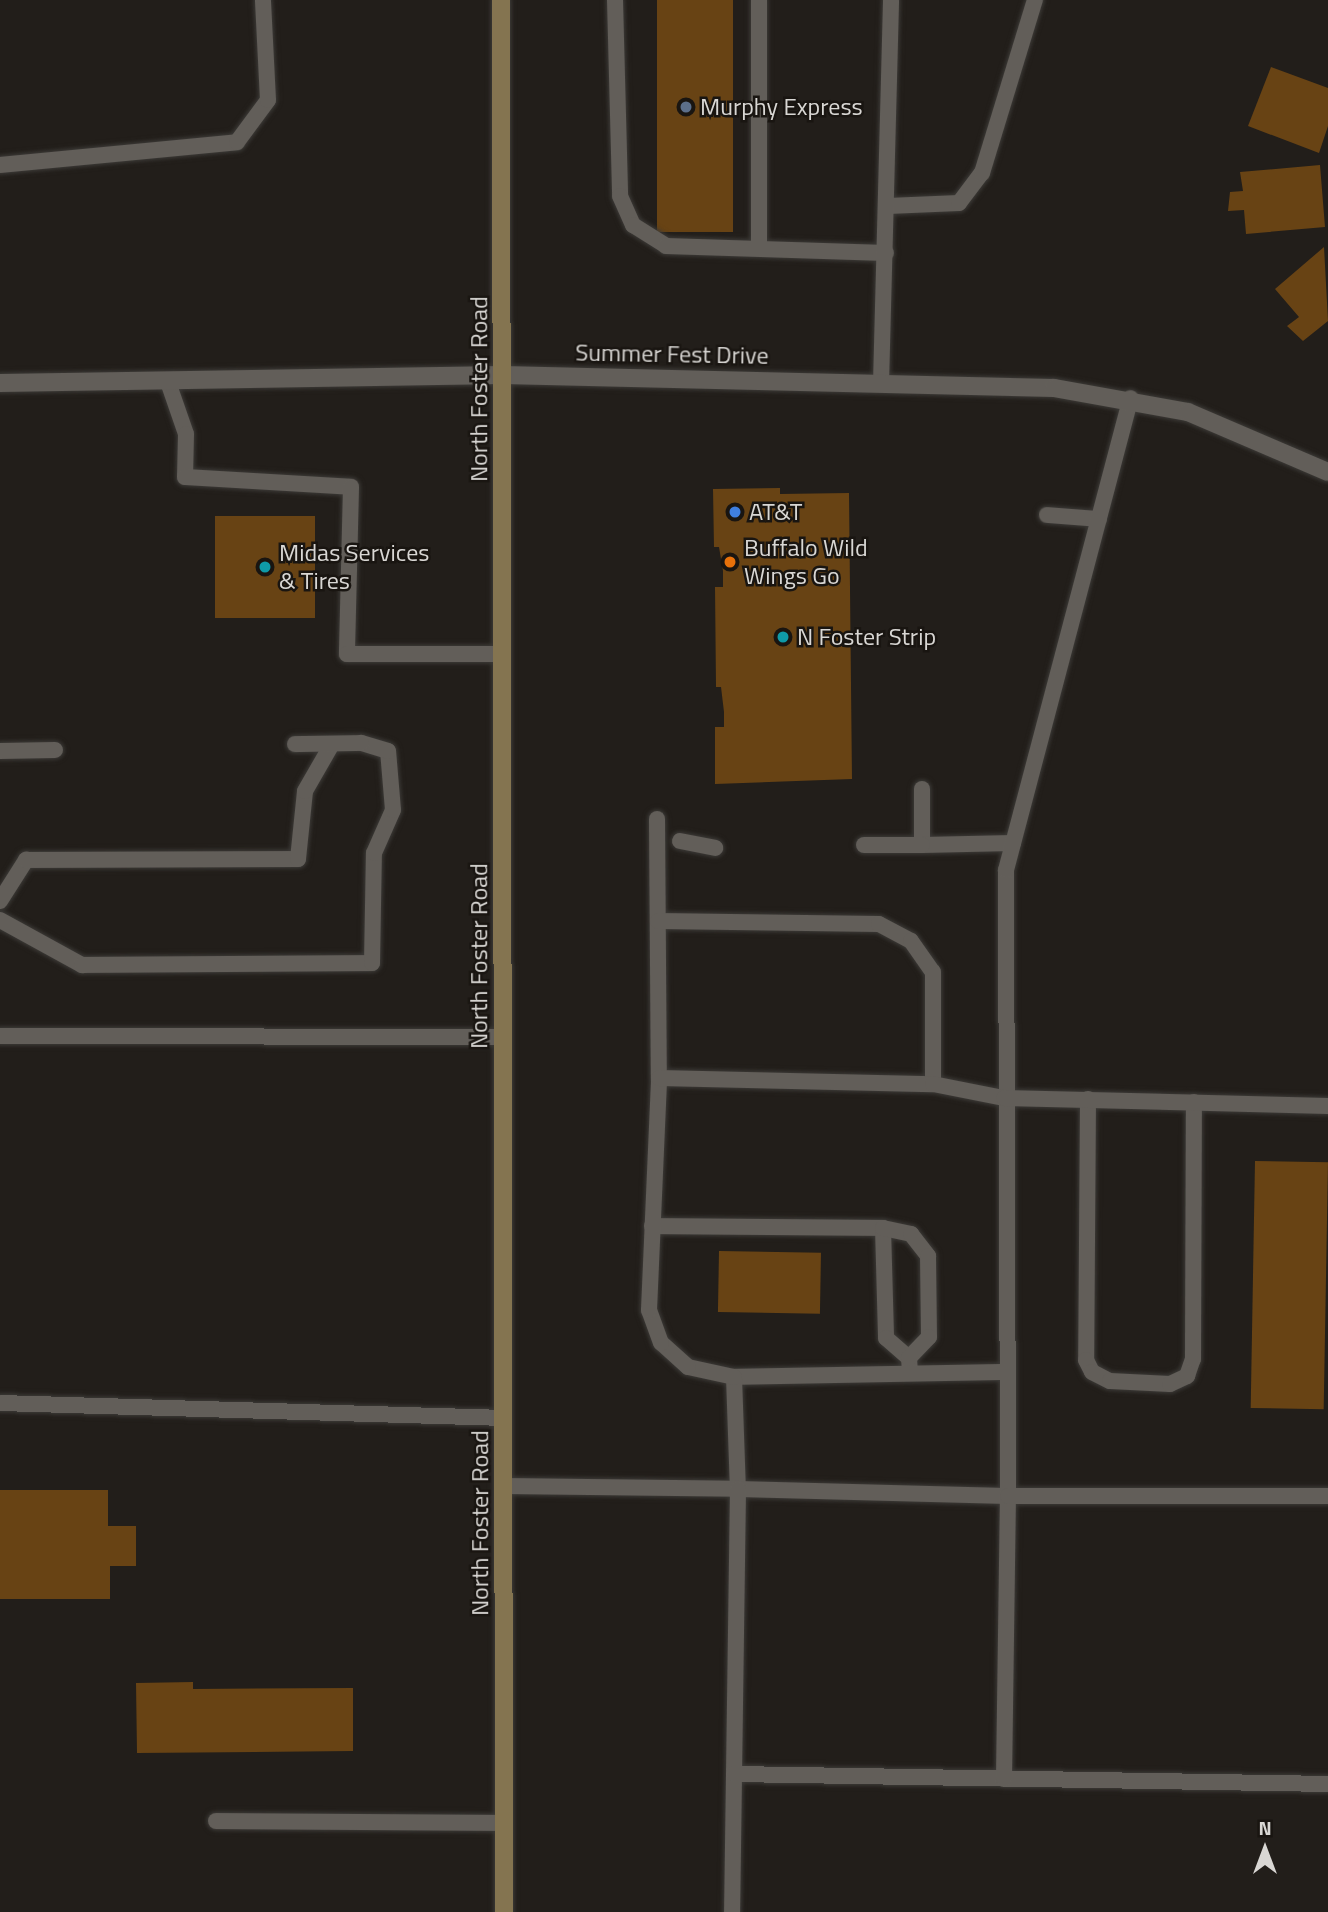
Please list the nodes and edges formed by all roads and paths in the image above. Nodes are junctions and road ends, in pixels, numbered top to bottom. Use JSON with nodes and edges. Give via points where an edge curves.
{"nodes":[{"id":1,"x":263,"y":0,"type":"edge"},
{"id":2,"x":501,"y":0,"type":"edge"},
{"id":3,"x":615,"y":0,"type":"edge"},
{"id":4,"x":760,"y":0,"type":"edge"},
{"id":5,"x":891,"y":0,"type":"edge"},
{"id":6,"x":1035,"y":0,"type":"edge"},
{"id":7,"x":0,"y":165,"type":"edge"},
{"id":8,"x":888,"y":206,"type":"junction"},
{"id":9,"x":759,"y":245,"type":"junction"},
{"id":10,"x":886,"y":253,"type":"junction"},
{"id":11,"x":503,"y":375,"type":"junction"},
{"id":12,"x":168,"y":382,"type":"junction"},
{"id":13,"x":0,"y":383,"type":"edge"},
{"id":14,"x":881,"y":383,"type":"junction"},
{"id":15,"x":1131,"y":398,"type":"junction"},
{"id":16,"x":1328,"y":472,"type":"edge"},
{"id":17,"x":1047,"y":515,"type":"dead end"},
{"id":18,"x":1099,"y":519,"type":"junction"},
{"id":19,"x":503,"y":654,"type":"junction"},
{"id":20,"x":295,"y":744,"type":"dead end"},
{"id":21,"x":332,"y":744,"type":"junction"},
{"id":22,"x":55,"y":750,"type":"dead end"},
{"id":23,"x":0,"y":751,"type":"edge"},
{"id":24,"x":922,"y":789,"type":"dead end"},
{"id":25,"x":657,"y":819,"type":"dead end"},
{"id":26,"x":680,"y":841,"type":"dead end"},
{"id":27,"x":1013,"y":843,"type":"junction"},
{"id":28,"x":864,"y":845,"type":"dead end"},
{"id":29,"x":922,"y":845,"type":"junction"},
{"id":30,"x":715,"y":848,"type":"dead end"},
{"id":31,"x":0,"y":901,"type":"edge"},
{"id":32,"x":0,"y":920,"type":"edge"},
{"id":33,"x":658,"y":921,"type":"junction"},
{"id":34,"x":0,"y":1036,"type":"edge"},
{"id":35,"x":504,"y":1037,"type":"junction"},
{"id":36,"x":659,"y":1077,"type":"junction"},
{"id":37,"x":933,"y":1084,"type":"junction"},
{"id":38,"x":1004,"y":1098,"type":"junction"},
{"id":39,"x":1088,"y":1099,"type":"junction"},
{"id":40,"x":1195,"y":1102,"type":"junction"},
{"id":41,"x":1328,"y":1106,"type":"edge"},
{"id":42,"x":652,"y":1226,"type":"junction"},
{"id":43,"x":883,"y":1228,"type":"junction"},
{"id":44,"x":909,"y":1366,"type":"junction"},
{"id":45,"x":1007,"y":1372,"type":"junction"},
{"id":46,"x":734,"y":1377,"type":"junction"},
{"id":47,"x":0,"y":1404,"type":"edge"},
{"id":48,"x":504,"y":1418,"type":"junction"},
{"id":49,"x":504,"y":1486,"type":"junction"},
{"id":50,"x":738,"y":1489,"type":"junction"},
{"id":51,"x":1008,"y":1496,"type":"junction"},
{"id":52,"x":1328,"y":1496,"type":"edge"},
{"id":53,"x":734,"y":1774,"type":"junction"},
{"id":54,"x":1004,"y":1779,"type":"junction"},
{"id":55,"x":1328,"y":1784,"type":"edge"},
{"id":56,"x":216,"y":1821,"type":"dead end"},
{"id":57,"x":504,"y":1823,"type":"junction"},
{"id":58,"x":504,"y":1912,"type":"edge"},
{"id":59,"x":732,"y":1912,"type":"edge"}],
"edges":[{"from":1,"to":7,"type":"lane","via":[[268,100],[237,142]]},
{"from":2,"to":11,"type":"main road","name":"North Foster Road"},
{"from":3,"to":9,"type":"lane","via":[[620,196],[633,225],[666,246]]},
{"from":4,"to":9,"type":"lane"},
{"from":5,"to":8,"type":"lane"},
{"from":6,"to":8,"type":"lane","via":[[982,173],[959,203]]},
{"from":8,"to":10,"type":"lane"},
{"from":9,"to":10,"type":"lane"},
{"from":10,"to":14,"type":"lane"},
{"from":11,"to":12,"type":"street","name":"Summer Fest Drive"},
{"from":11,"to":14,"type":"street","name":"Summer Fest Drive"},
{"from":11,"to":19,"type":"main road","name":"North Foster Road"},
{"from":12,"to":13,"type":"street","name":"Summer Fest Drive"},
{"from":12,"to":19,"type":"lane","via":[[186,434],[185,477],[351,487],[347,654]]},
{"from":14,"to":15,"type":"street","name":"Summer Fest Drive","via":[[1054,388]]},
{"from":15,"to":16,"type":"street","name":"Summer Fest Drive","via":[[1252,434]]},
{"from":15,"to":18,"type":"lane"},
{"from":17,"to":18,"type":"lane"},
{"from":18,"to":27,"type":"lane"},
{"from":19,"to":35,"type":"main road","name":"North Foster Road"},
{"from":20,"to":21,"type":"lane"},
{"from":21,"to":31,"type":"lane","via":[[305,791],[298,859],[26,860]]},
{"from":21,"to":32,"type":"lane","via":[[388,751],[393,810],[374,853],[372,963],[82,965]]},
{"from":22,"to":23,"type":"lane"},
{"from":24,"to":29,"type":"lane"},
{"from":25,"to":33,"type":"lane"},
{"from":26,"to":30,"type":"lane"},
{"from":27,"to":29,"type":"lane"},
{"from":27,"to":38,"type":"lane","via":[[1006,870]]},
{"from":28,"to":29,"type":"lane"},
{"from":33,"to":36,"type":"lane"},
{"from":33,"to":37,"type":"lane","via":[[879,924],[911,942],[933,972]]},
{"from":34,"to":35,"type":"lane"},
{"from":35,"to":48,"type":"main road","name":"North Foster Road"},
{"from":36,"to":37,"type":"lane"},
{"from":36,"to":42,"type":"lane"},
{"from":37,"to":38,"type":"lane"},
{"from":38,"to":39,"type":"lane"},
{"from":38,"to":45,"type":"lane"},
{"from":39,"to":40,"type":"lane"},
{"from":39,"to":40,"type":"lane","via":[[1086,1360],[1093,1372],[1110,1381],[1170,1384],[1187,1376],[1194,1359]]},
{"from":40,"to":41,"type":"lane"},
{"from":42,"to":43,"type":"lane"},
{"from":42,"to":46,"type":"lane","via":[[649,1310],[661,1343],[688,1367]]},
{"from":43,"to":44,"type":"lane","via":[[886,1338]]},
{"from":43,"to":44,"type":"lane","via":[[911,1234],[928,1256],[929,1337]]},
{"from":44,"to":45,"type":"lane"},
{"from":44,"to":46,"type":"lane"},
{"from":45,"to":51,"type":"lane"},
{"from":46,"to":50,"type":"lane"},
{"from":47,"to":48,"type":"lane"},
{"from":48,"to":49,"type":"main road","name":"North Foster Road"},
{"from":49,"to":50,"type":"lane"},
{"from":49,"to":57,"type":"main road","name":"North Foster Road"},
{"from":50,"to":51,"type":"lane"},
{"from":50,"to":53,"type":"lane"},
{"from":51,"to":52,"type":"lane"},
{"from":51,"to":54,"type":"lane"},
{"from":53,"to":54,"type":"lane"},
{"from":53,"to":59,"type":"lane"},
{"from":54,"to":55,"type":"lane"},
{"from":56,"to":57,"type":"lane"},
{"from":57,"to":58,"type":"main road","name":"North Foster Road"}]}
